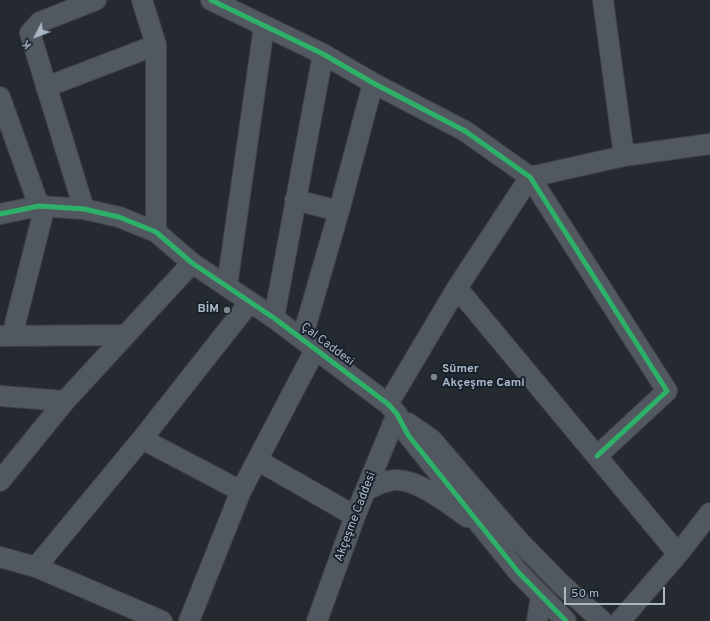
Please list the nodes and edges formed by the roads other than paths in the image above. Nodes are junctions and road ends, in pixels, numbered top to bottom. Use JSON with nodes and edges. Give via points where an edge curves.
{"nodes":[{"id":1,"x":96,"y":0,"type":"edge"},
{"id":2,"x":142,"y":0,"type":"edge"},
{"id":3,"x":211,"y":0,"type":"edge"},
{"id":4,"x":604,"y":0,"type":"edge"},
{"id":5,"x":264,"y":27,"type":"junction"},
{"id":6,"x":156,"y":45,"type":"junction"},
{"id":7,"x":323,"y":54,"type":"junction"},
{"id":8,"x":373,"y":82,"type":"junction"},
{"id":9,"x":46,"y":87,"type":"junction"},
{"id":10,"x":0,"y":97,"type":"edge"},
{"id":11,"x":5,"y":128,"type":"edge"},
{"id":12,"x":710,"y":144,"type":"edge"},
{"id":13,"x":624,"y":156,"type":"junction"},
{"id":14,"x":530,"y":177,"type":"junction"},
{"id":15,"x":295,"y":200,"type":"junction"},
{"id":16,"x":42,"y":206,"type":"junction"},
{"id":17,"x":84,"y":209,"type":"junction"},
{"id":18,"x":339,"y":211,"type":"junction"},
{"id":19,"x":0,"y":214,"type":"edge"},
{"id":20,"x":156,"y":232,"type":"junction"},
{"id":21,"x":192,"y":263,"type":"junction"},
{"id":22,"x":227,"y":286,"type":"junction"},
{"id":23,"x":456,"y":288,"type":"junction"},
{"id":24,"x":250,"y":302,"type":"junction"},
{"id":25,"x":274,"y":318,"type":"junction"},
{"id":26,"x":125,"y":335,"type":"junction"},
{"id":27,"x":6,"y":336,"type":"edge"},
{"id":28,"x":309,"y":344,"type":"junction"},
{"id":29,"x":0,"y":396,"type":"edge"},
{"id":30,"x":65,"y":401,"type":"junction"},
{"id":31,"x":392,"y":409,"type":"junction"},
{"id":32,"x":142,"y":439,"type":"junction"},
{"id":33,"x":596,"y":456,"type":"junction"},
{"id":34,"x":257,"y":460,"type":"junction"},
{"id":35,"x":0,"y":481,"type":"edge"},
{"id":36,"x":241,"y":491,"type":"junction"},
{"id":37,"x":365,"y":491,"type":"junction"},
{"id":38,"x":710,"y":513,"type":"edge"},
{"id":39,"x":355,"y":516,"type":"junction"},
{"id":40,"x":485,"y":530,"type":"junction"},
{"id":41,"x":678,"y":554,"type":"junction"},
{"id":42,"x":0,"y":557,"type":"edge"},
{"id":43,"x":36,"y":568,"type":"junction"},
{"id":44,"x":540,"y":596,"type":"junction"},
{"id":45,"x":162,"y":621,"type":"edge"},
{"id":46,"x":189,"y":621,"type":"edge"},
{"id":47,"x":318,"y":621,"type":"edge"},
{"id":48,"x":537,"y":621,"type":"edge"},
{"id":49,"x":566,"y":621,"type":"edge"},
{"id":50,"x":602,"y":621,"type":"edge"},
{"id":51,"x":620,"y":621,"type":"edge"}],
"edges":[{"from":1,"to":9,"type":"street","via":[[40,22],[30,33]]},
{"from":2,"to":6,"type":"street"},
{"from":3,"to":5,"type":"street"},
{"from":4,"to":13,"type":"street"},
{"from":5,"to":7,"type":"street"},
{"from":5,"to":22,"type":"street"},
{"from":6,"to":9,"type":"street"},
{"from":6,"to":20,"type":"street"},
{"from":7,"to":8,"type":"street"},
{"from":7,"to":15,"type":"street"},
{"from":8,"to":14,"type":"street","via":[[465,131]]},
{"from":8,"to":18,"type":"street"},
{"from":9,"to":17,"type":"street"},
{"from":10,"to":11,"type":"street"},
{"from":11,"to":16,"type":"street"},
{"from":12,"to":13,"type":"street"},
{"from":13,"to":14,"type":"street"},
{"from":14,"to":23,"type":"street","name":"Akçeşme Caddesi"},
{"from":14,"to":33,"type":"street","via":[[667,391]]},
{"from":15,"to":18,"type":"street"},
{"from":15,"to":25,"type":"street"},
{"from":16,"to":17,"type":"street","name":"Çal Caddesi"},
{"from":16,"to":19,"type":"street","name":"Çal Caddesi"},
{"from":16,"to":27,"type":"street"},
{"from":17,"to":20,"type":"street","name":"Çal Caddesi","via":[[119,217]]},
{"from":18,"to":28,"type":"street"},
{"from":20,"to":21,"type":"street","name":"Çal Caddesi"},
{"from":21,"to":22,"type":"street","name":"Çal Caddesi"},
{"from":21,"to":26,"type":"street"},
{"from":22,"to":24,"type":"street","name":"Çal Caddesi"},
{"from":23,"to":31,"type":"street","name":"Akçeşme Caddesi"},
{"from":23,"to":33,"type":"street"},
{"from":24,"to":25,"type":"street","name":"Çal Caddesi"},
{"from":24,"to":32,"type":"street"},
{"from":25,"to":28,"type":"street","name":"Çal Caddesi"},
{"from":26,"to":27,"type":"street"},
{"from":26,"to":30,"type":"street"},
{"from":28,"to":31,"type":"street","name":"Çal Caddesi"},
{"from":28,"to":34,"type":"street"},
{"from":29,"to":30,"type":"street"},
{"from":30,"to":35,"type":"street"},
{"from":31,"to":37,"type":"street","name":"Akçeşme Caddesi"},
{"from":31,"to":40,"type":"street","name":"Çal Caddesi","via":[[408,435]]},
{"from":31,"to":50,"type":"street","via":[[432,440],[518,540]]},
{"from":32,"to":36,"type":"street"},
{"from":32,"to":43,"type":"street"},
{"from":33,"to":41,"type":"street"},
{"from":34,"to":36,"type":"street"},
{"from":34,"to":39,"type":"street"},
{"from":36,"to":46,"type":"street"},
{"from":37,"to":39,"type":"street","name":"Akçeşme Caddesi"},
{"from":37,"to":40,"type":"street","via":[[394,480],[408,482],[434,495]]},
{"from":38,"to":41,"type":"street"},
{"from":39,"to":47,"type":"street","name":"Akçeşme Caddesi"},
{"from":40,"to":44,"type":"street","name":"Çal Caddesi"},
{"from":41,"to":51,"type":"street"},
{"from":42,"to":43,"type":"street"},
{"from":43,"to":45,"type":"street"},
{"from":44,"to":48,"type":"street"},
{"from":44,"to":49,"type":"street","name":"Çal Caddesi"}]}
